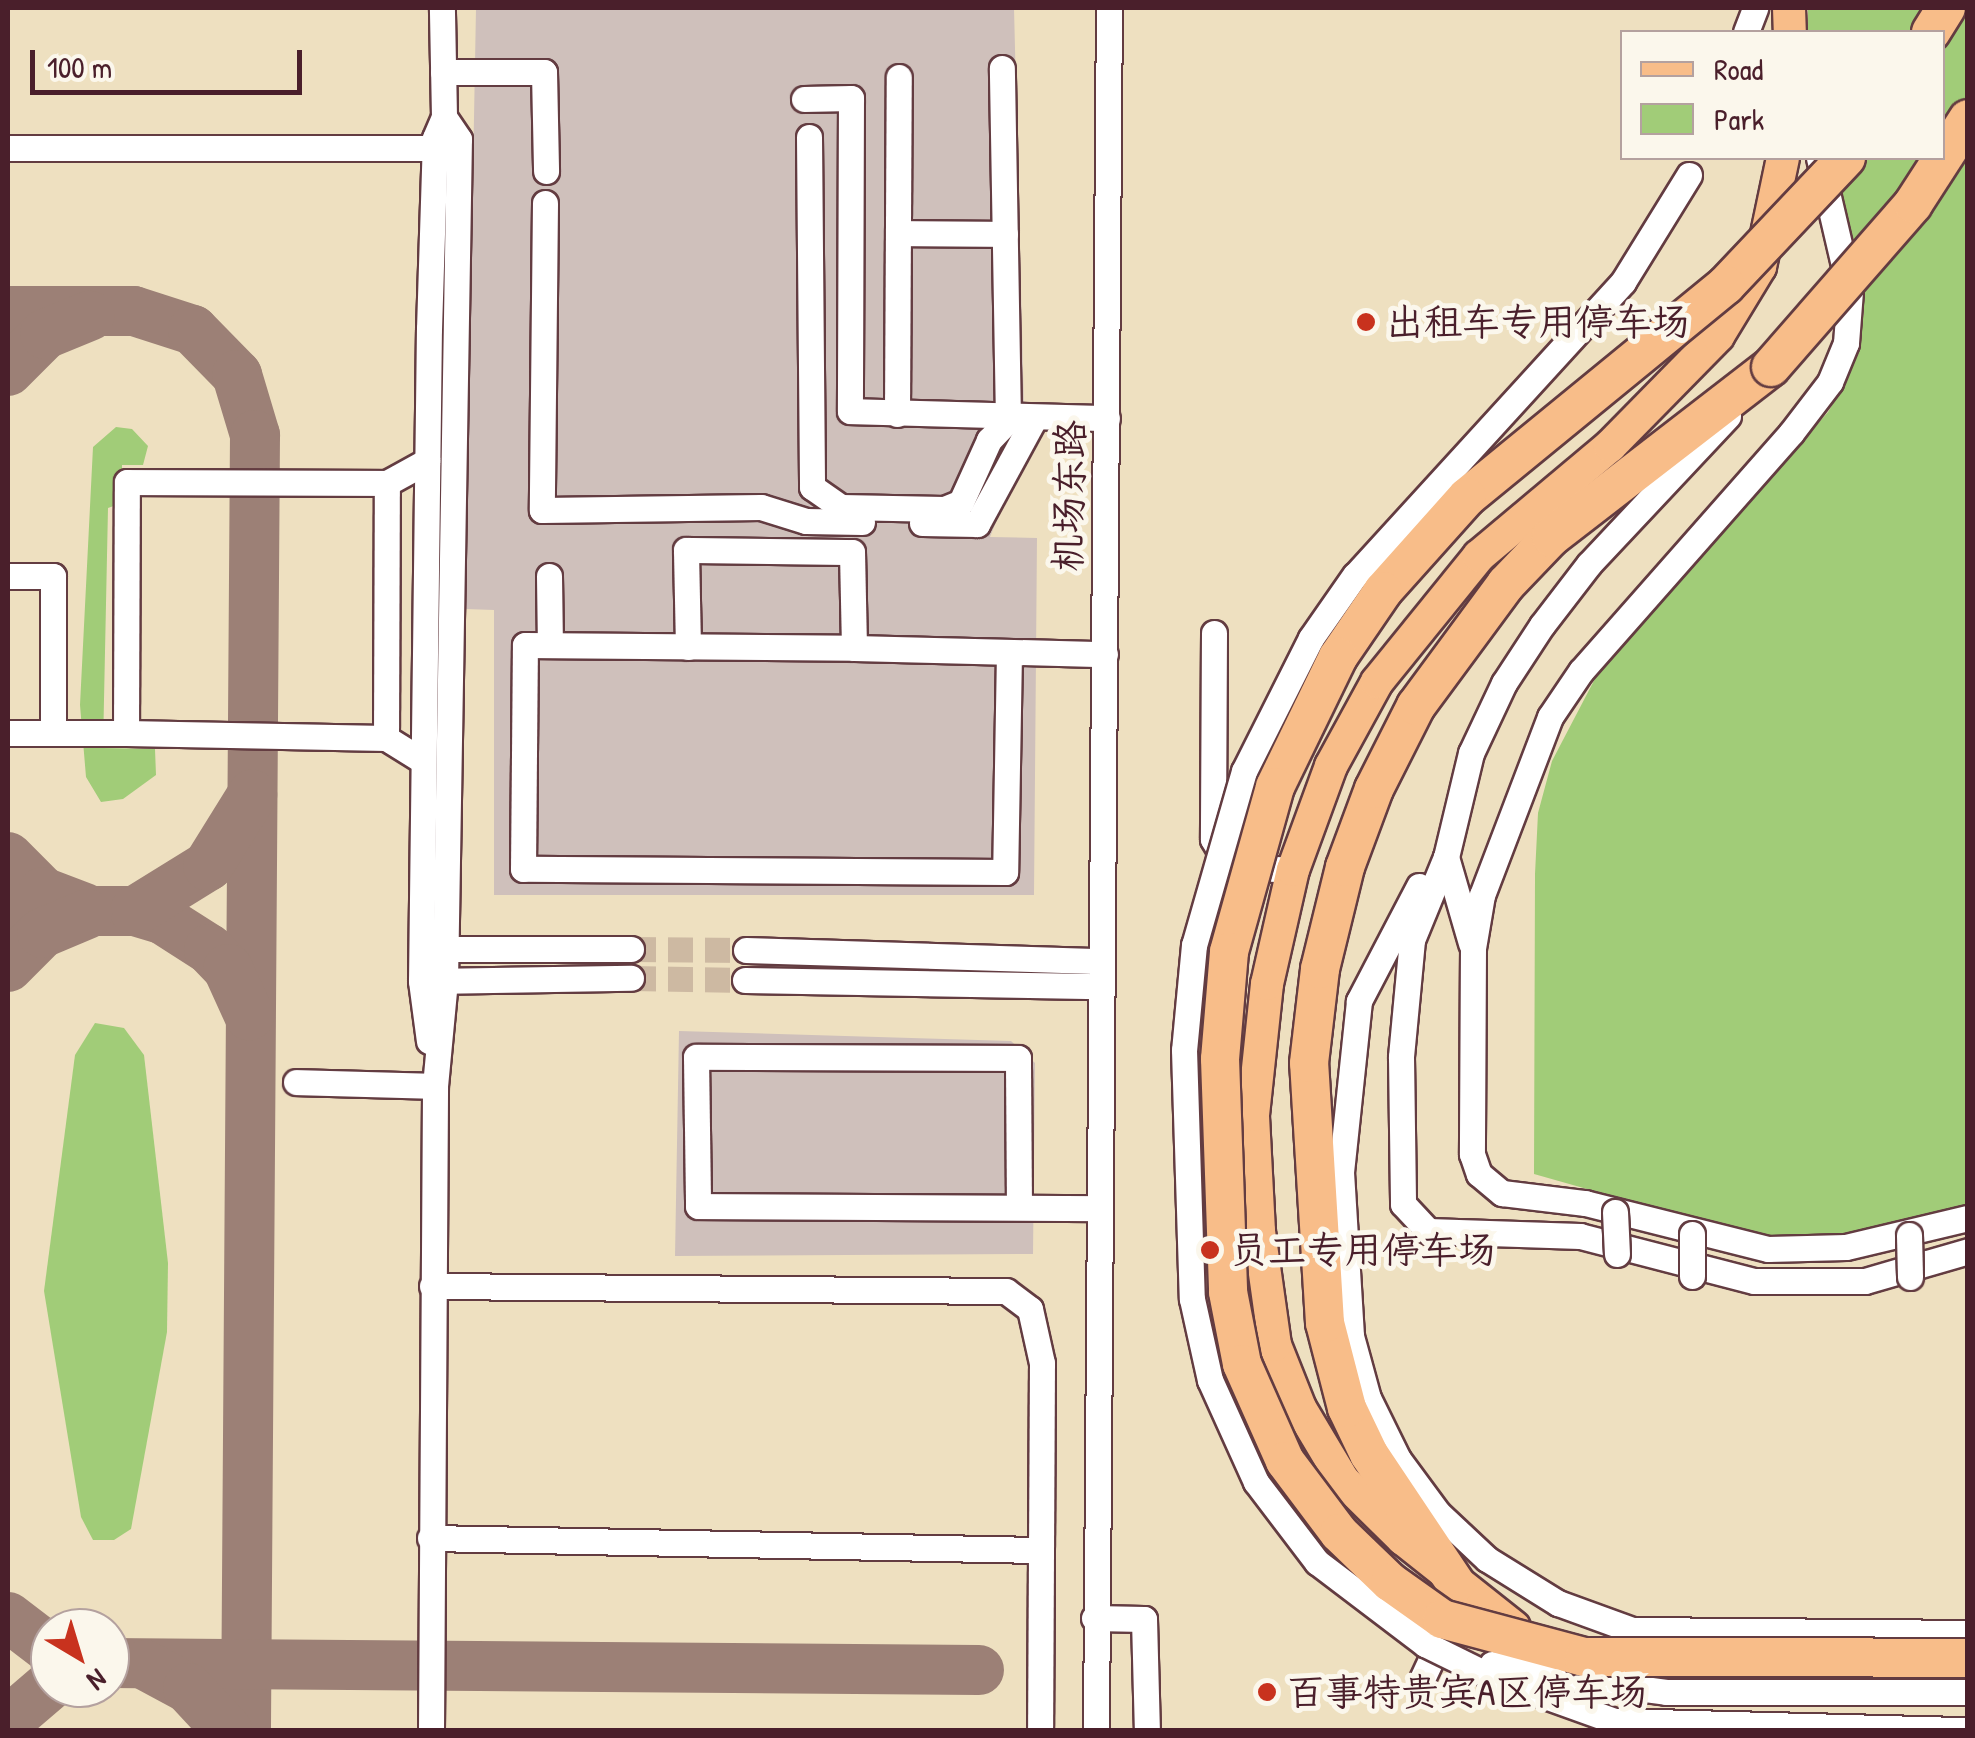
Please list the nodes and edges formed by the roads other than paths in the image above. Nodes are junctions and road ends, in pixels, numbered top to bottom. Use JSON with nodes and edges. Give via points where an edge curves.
{"nodes":[{"id":1,"x":442,"y":8,"type":"edge"},
{"id":2,"x":1109,"y":8,"type":"edge"},
{"id":3,"x":1946,"y":8,"type":"edge"},
{"id":4,"x":1932,"y":30,"type":"edge"},
{"id":5,"x":1002,"y":68,"type":"dead end"},
{"id":6,"x":444,"y":72,"type":"junction"},
{"id":7,"x":899,"y":77,"type":"dead end"},
{"id":8,"x":804,"y":98,"type":"dead end"},
{"id":9,"x":1968,"y":119,"type":"edge"},
{"id":10,"x":443,"y":135,"type":"junction"},
{"id":11,"x":809,"y":137,"type":"dead end"},
{"id":12,"x":8,"y":148,"type":"edge"},
{"id":13,"x":1945,"y":155,"type":"edge"},
{"id":14,"x":1784,"y":160,"type":"edge"},
{"id":15,"x":1819,"y":160,"type":"edge"},
{"id":16,"x":1844,"y":160,"type":"edge"},
{"id":17,"x":1941,"y":160,"type":"edge"},
{"id":18,"x":1693,"y":166,"type":"edge"},
{"id":19,"x":546,"y":171,"type":"dead end"},
{"id":20,"x":545,"y":203,"type":"dead end"},
{"id":21,"x":898,"y":233,"type":"junction"},
{"id":22,"x":1005,"y":234,"type":"junction"},
{"id":23,"x":1771,"y":367,"type":"junction"},
{"id":24,"x":897,"y":414,"type":"junction"},
{"id":25,"x":1107,"y":418,"type":"junction"},
{"id":26,"x":1034,"y":419,"type":"junction"},
{"id":27,"x":1008,"y":420,"type":"junction"},
{"id":28,"x":427,"y":461,"type":"junction"},
{"id":29,"x":387,"y":484,"type":"junction"},
{"id":30,"x":8,"y":576,"type":"edge"},
{"id":31,"x":549,"y":576,"type":"dead end"},
{"id":32,"x":1214,"y":632,"type":"dead end"},
{"id":33,"x":550,"y":645,"type":"junction"},
{"id":34,"x":688,"y":647,"type":"junction"},
{"id":35,"x":854,"y":648,"type":"junction"},
{"id":36,"x":1009,"y":652,"type":"junction"},
{"id":37,"x":1105,"y":654,"type":"junction"},
{"id":38,"x":8,"y":733,"type":"edge"},
{"id":39,"x":52,"y":733,"type":"junction"},
{"id":40,"x":126,"y":733,"type":"junction"},
{"id":41,"x":386,"y":738,"type":"junction"},
{"id":42,"x":424,"y":760,"type":"junction"},
{"id":43,"x":1451,"y":824,"type":"junction"},
{"id":44,"x":1446,"y":857,"type":"junction"},
{"id":45,"x":1294,"y":870,"type":"junction"},
{"id":46,"x":1472,"y":948,"type":"junction"},
{"id":47,"x":433,"y":949,"type":"junction"},
{"id":48,"x":631,"y":949,"type":"tunnel mouth"},
{"id":49,"x":746,"y":950,"type":"tunnel mouth"},
{"id":50,"x":1102,"y":974,"type":"junction"},
{"id":51,"x":631,"y":978,"type":"tunnel mouth"},
{"id":52,"x":745,"y":980,"type":"tunnel mouth"},
{"id":53,"x":433,"y":981,"type":"junction"},
{"id":54,"x":296,"y":1082,"type":"dead end"},
{"id":55,"x":434,"y":1086,"type":"junction"},
{"id":56,"x":1018,"y":1208,"type":"junction"},
{"id":57,"x":1099,"y":1208,"type":"junction"},
{"id":58,"x":1615,"y":1212,"type":"junction"},
{"id":59,"x":1968,"y":1218,"type":"edge"},
{"id":60,"x":1692,"y":1234,"type":"junction"},
{"id":61,"x":1908,"y":1235,"type":"junction"},
{"id":62,"x":1968,"y":1251,"type":"edge"},
{"id":63,"x":1616,"y":1254,"type":"dead end"},
{"id":64,"x":1692,"y":1276,"type":"dead end"},
{"id":65,"x":1910,"y":1277,"type":"dead end"},
{"id":66,"x":432,"y":1286,"type":"junction"},
{"id":67,"x":430,"y":1538,"type":"junction"},
{"id":68,"x":1039,"y":1550,"type":"junction"},
{"id":69,"x":1456,"y":1584,"type":"junction"},
{"id":70,"x":1094,"y":1618,"type":"junction"},
{"id":71,"x":1514,"y":1627,"type":"joint"},
{"id":72,"x":1968,"y":1633,"type":"edge"},
{"id":73,"x":1436,"y":1635,"type":"junction"},
{"id":74,"x":1968,"y":1658,"type":"edge"},
{"id":75,"x":1422,"y":1679,"type":"dead end"},
{"id":76,"x":1968,"y":1692,"type":"edge"},
{"id":77,"x":430,"y":1730,"type":"edge"},
{"id":78,"x":1040,"y":1730,"type":"edge"},
{"id":79,"x":1096,"y":1730,"type":"edge"},
{"id":80,"x":1148,"y":1730,"type":"edge"},
{"id":81,"x":1968,"y":1730,"type":"edge"}],
"edges":[{"from":1,"to":6,"type":"street"},
{"from":2,"to":25,"type":"street","name":"机场东路"},
{"from":3,"to":4,"type":"highway"},
{"from":5,"to":22,"type":"street"},
{"from":6,"to":10,"type":"street"},
{"from":6,"to":19,"type":"street","via":[[544,72]]},
{"from":7,"to":21,"type":"street"},
{"from":8,"to":24,"type":"street","via":[[851,98],[850,411]]},
{"from":9,"to":13,"type":"highway","bridge":true},
{"from":10,"to":12,"type":"street"},
{"from":10,"to":28,"type":"street"},
{"from":10,"to":47,"type":"street"},
{"from":11,"to":27,"type":"street","via":[[812,487],[842,507],[944,509],[961,502],[980,458]]},
{"from":14,"to":45,"type":"main road","via":[[1760,268],[1718,336],[1610,446],[1479,556],[1422,618],[1331,766]]},
{"from":15,"to":46,"type":"street","via":[[1850,290],[1846,344],[1830,382],[1581,671],[1550,717],[1482,895]]},
{"from":16,"to":73,"type":"highway","bridge":true,"via":[[1726,285],[1518,450],[1422,542],[1338,657],[1300,728],[1253,850],[1228,952],[1220,1060],[1228,1292],[1242,1364],[1265,1424],[1310,1500]]},
{"from":17,"to":23,"type":"highway","bridge":true,"via":[[1913,204]]},
{"from":18,"to":73,"type":"street","bridge":true,"via":[[1623,282],[1396,524],[1312,638],[1244,771],[1194,945],[1184,1050],[1186,1192],[1192,1298],[1210,1380],[1256,1482],[1306,1549],[1373,1610]]},
{"from":20,"to":26,"type":"street","via":[[542,510],[761,506],[806,521],[978,524]]},
{"from":21,"to":22,"type":"street"},
{"from":21,"to":24,"type":"street"},
{"from":22,"to":27,"type":"street"},
{"from":23,"to":43,"type":"street","via":[[1588,564],[1542,625],[1470,753]]},
{"from":23,"to":69,"type":"highway","via":[[1565,525],[1506,584],[1416,706],[1374,789],[1345,868],[1320,969],[1309,1063],[1325,1323],[1347,1408],[1369,1454]]},
{"from":24,"to":27,"type":"street"},
{"from":25,"to":26,"type":"street"},
{"from":25,"to":37,"type":"street","name":"机场东路"},
{"from":26,"to":27,"type":"street"},
{"from":28,"to":29,"type":"street"},
{"from":28,"to":42,"type":"street"},
{"from":29,"to":40,"type":"street","via":[[127,482]]},
{"from":29,"to":41,"type":"street"},
{"from":30,"to":39,"type":"street","via":[[53,576]]},
{"from":31,"to":33,"type":"street"},
{"from":32,"to":45,"type":"street","via":[[1212,839],[1238,876]]},
{"from":33,"to":34,"type":"street"},
{"from":33,"to":36,"type":"street","via":[[525,645],[523,868],[1005,872]]},
{"from":34,"to":35,"type":"street"},
{"from":34,"to":35,"type":"street","via":[[686,550],[852,552]]},
{"from":35,"to":36,"type":"street"},
{"from":36,"to":37,"type":"street"},
{"from":37,"to":50,"type":"street","name":"机场东路"},
{"from":38,"to":39,"type":"street"},
{"from":39,"to":40,"type":"street"},
{"from":40,"to":41,"type":"street"},
{"from":41,"to":42,"type":"street"},
{"from":42,"to":47,"type":"street"},
{"from":43,"to":44,"type":"street"},
{"from":43,"to":72,"type":"street","via":[[1359,1001],[1346,1080],[1341,1258],[1351,1336],[1368,1398],[1398,1460],[1438,1512],[1487,1559],[1558,1602],[1632,1630]]},
{"from":44,"to":46,"type":"street"},
{"from":44,"to":62,"type":"street","via":[[1412,940],[1401,1057],[1401,1192],[1411,1220],[1428,1231],[1580,1236],[1754,1281],[1865,1281]]},
{"from":45,"to":69,"type":"main road","via":[[1267,984],[1253,1115],[1259,1231],[1275,1344],[1300,1408],[1344,1480]]},
{"from":46,"to":58,"type":"street","via":[[1472,1154],[1479,1174],[1502,1193]]},
{"from":47,"to":48,"type":"street"},
{"from":47,"to":53,"type":"street"},
{"from":49,"to":50,"type":"street"},
{"from":50,"to":52,"type":"street"},
{"from":50,"to":57,"type":"street","name":"机场东路"},
{"from":51,"to":53,"type":"street"},
{"from":53,"to":55,"type":"street"},
{"from":54,"to":55,"type":"street"},
{"from":55,"to":66,"type":"street"},
{"from":56,"to":56,"type":"street","via":[[698,1206],[696,1057],[1018,1058]]},
{"from":56,"to":57,"type":"street"},
{"from":57,"to":70,"type":"street","name":"机场东路"},
{"from":58,"to":60,"type":"street"},
{"from":58,"to":63,"type":"street","bridge":true},
{"from":59,"to":61,"type":"street"},
{"from":60,"to":61,"type":"street","via":[[1768,1249],[1846,1248]]},
{"from":60,"to":64,"type":"street","bridge":true},
{"from":61,"to":65,"type":"street","bridge":true},
{"from":66,"to":67,"type":"street"},
{"from":66,"to":68,"type":"street","via":[[1006,1291],[1030,1309],[1039,1336]]},
{"from":67,"to":68,"type":"street"},
{"from":67,"to":77,"type":"street"},
{"from":68,"to":78,"type":"street"},
{"from":69,"to":71,"type":"main road"},
{"from":69,"to":73,"type":"street"},
{"from":70,"to":79,"type":"street","name":"机场东路"},
{"from":70,"to":80,"type":"street","via":[[1144,1619]]},
{"from":71,"to":73,"type":"street"},
{"from":73,"to":74,"type":"highway","bridge":true,"via":[[1584,1656]]},
{"from":73,"to":75,"type":"street"},
{"from":73,"to":76,"type":"street","bridge":true,"via":[[1554,1677],[1666,1692]]},
{"from":73,"to":81,"type":"street","bridge":true,"via":[[1615,1721]]}]}
